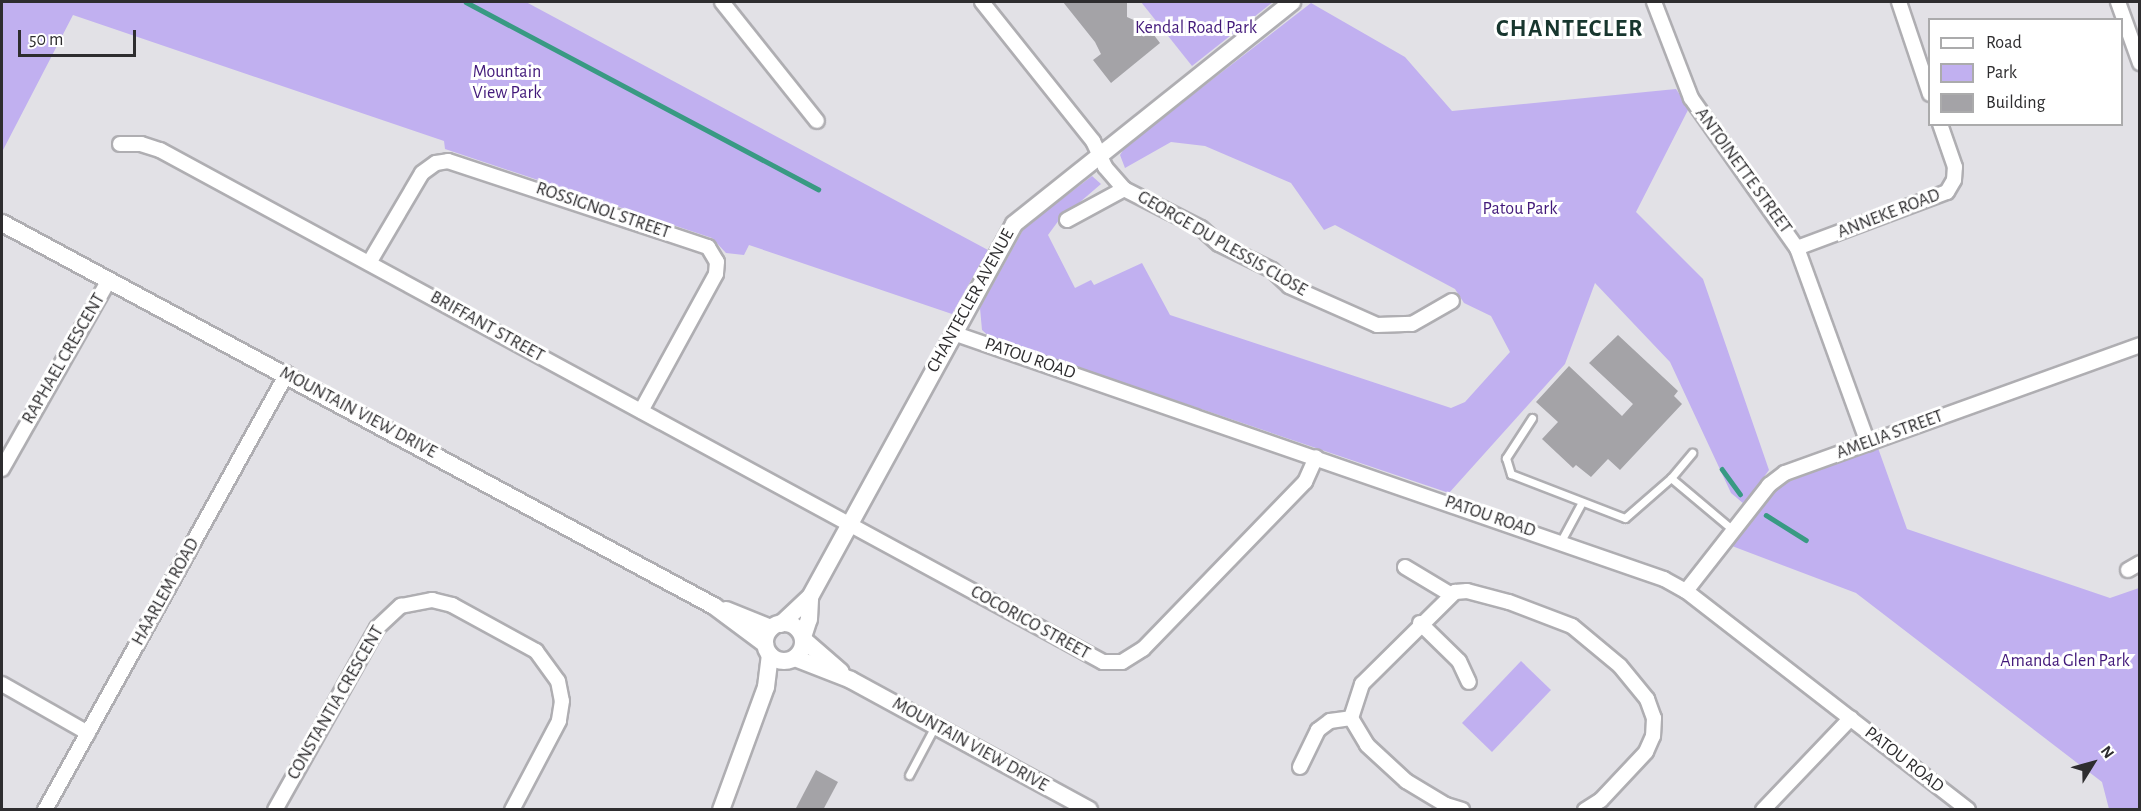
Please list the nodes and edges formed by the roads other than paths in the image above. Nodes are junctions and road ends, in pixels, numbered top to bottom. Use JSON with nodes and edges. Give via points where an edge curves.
{"nodes":[{"id":1,"x":722,"y":2,"type":"edge"},
{"id":2,"x":982,"y":2,"type":"edge"},
{"id":3,"x":1292,"y":2,"type":"edge"},
{"id":4,"x":1654,"y":2,"type":"edge"},
{"id":5,"x":1899,"y":2,"type":"edge"},
{"id":6,"x":2118,"y":2,"type":"edge"},
{"id":7,"x":2139,"y":63,"type":"edge"},
{"id":8,"x":1928,"y":91,"type":"edge"},
{"id":9,"x":816,"y":121,"type":"dead end"},
{"id":10,"x":1941,"y":126,"type":"edge"},
{"id":11,"x":120,"y":144,"type":"dead end"},
{"id":12,"x":1098,"y":153,"type":"junction"},
{"id":13,"x":1124,"y":189,"type":"junction"},
{"id":14,"x":1066,"y":220,"type":"dead end"},
{"id":15,"x":2,"y":223,"type":"edge"},
{"id":16,"x":1797,"y":248,"type":"junction"},
{"id":17,"x":369,"y":263,"type":"junction"},
{"id":18,"x":109,"y":280,"type":"junction"},
{"id":19,"x":1452,"y":301,"type":"dead end"},
{"id":20,"x":953,"y":333,"type":"junction"},
{"id":21,"x":2139,"y":345,"type":"edge"},
{"id":22,"x":287,"y":374,"type":"junction"},
{"id":23,"x":641,"y":411,"type":"junction"},
{"id":24,"x":1532,"y":418,"type":"dead end"},
{"id":25,"x":1868,"y":443,"type":"junction"},
{"id":26,"x":6,"y":450,"type":"edge"},
{"id":27,"x":1692,"y":453,"type":"dead end"},
{"id":28,"x":1316,"y":457,"type":"junction"},
{"id":29,"x":2,"y":469,"type":"edge"},
{"id":30,"x":1671,"y":478,"type":"junction"},
{"id":31,"x":1582,"y":502,"type":"junction"},
{"id":32,"x":849,"y":525,"type":"junction"},
{"id":33,"x":1733,"y":530,"type":"junction"},
{"id":34,"x":1561,"y":541,"type":"junction"},
{"id":35,"x":1405,"y":567,"type":"dead end"},
{"id":36,"x":1686,"y":591,"type":"junction"},
{"id":37,"x":1450,"y":594,"type":"junction"},
{"id":38,"x":810,"y":597,"type":"junction"},
{"id":39,"x":714,"y":606,"type":"junction"},
{"id":40,"x":1420,"y":623,"type":"junction"},
{"id":41,"x":776,"y":626,"type":"junction"},
{"id":42,"x":803,"y":638,"type":"junction"},
{"id":43,"x":768,"y":650,"type":"junction"},
{"id":44,"x":792,"y":659,"type":"junction"},
{"id":45,"x":851,"y":680,"type":"junction"},
{"id":46,"x":1469,"y":682,"type":"dead end"},
{"id":47,"x":2,"y":684,"type":"edge"},
{"id":48,"x":766,"y":687,"type":"junction"},
{"id":49,"x":1351,"y":718,"type":"junction"},
{"id":50,"x":1851,"y":718,"type":"junction"},
{"id":51,"x":936,"y":726,"type":"junction"},
{"id":52,"x":88,"y":733,"type":"junction"},
{"id":53,"x":1300,"y":767,"type":"dead end"},
{"id":54,"x":909,"y":775,"type":"dead end"},
{"id":55,"x":45,"y":810,"type":"edge"},
{"id":56,"x":275,"y":810,"type":"edge"},
{"id":57,"x":512,"y":810,"type":"edge"},
{"id":58,"x":720,"y":810,"type":"edge"},
{"id":59,"x":1089,"y":810,"type":"edge"},
{"id":60,"x":1462,"y":810,"type":"edge"},
{"id":61,"x":1585,"y":810,"type":"edge"},
{"id":62,"x":1763,"y":810,"type":"edge"},
{"id":63,"x":1968,"y":810,"type":"edge"}],
"edges":[{"from":1,"to":9,"type":"street"},
{"from":2,"to":12,"type":"street","name":"GEORGE DU PLESSIS CLOSE"},
{"from":3,"to":12,"type":"street","name":"CHANTECLER AVENUE"},
{"from":4,"to":16,"type":"street","name":"ANTOINETTE STREET","via":[[1691,98]]},
{"from":5,"to":8,"type":"street"},
{"from":6,"to":7,"type":"street"},
{"from":10,"to":16,"type":"street","name":"ANNEKE ROAD","via":[[1955,167],[1954,180],[1947,192]]},
{"from":11,"to":17,"type":"street","name":"BRIFFANT STREET","via":[[141,144],[160,150]]},
{"from":12,"to":13,"type":"street","name":"GEORGE DU PLESSIS CLOSE"},
{"from":12,"to":20,"type":"street","name":"CHANTECLER AVENUE","via":[[1014,224]]},
{"from":13,"to":14,"type":"street","name":"GEORGE DU PLESSIS CLOSE"},
{"from":13,"to":19,"type":"street","name":"GEORGE DU PLESSIS CLOSE","via":[[1201,228],[1219,244],[1272,270],[1289,286],[1377,325],[1412,324]]},
{"from":15,"to":18,"type":"street","name":"MOUNTAIN VIEW DRIVE"},
{"from":16,"to":25,"type":"street","name":"ANTOINETTE STREET"},
{"from":17,"to":23,"type":"street","name":"BRIFFANT STREET"},
{"from":17,"to":23,"type":"street","name":"ROSSIGNOL STREET","via":[[422,173],[436,163],[448,161],[708,247],[716,255],[716,274]]},
{"from":18,"to":22,"type":"street","name":"MOUNTAIN VIEW DRIVE"},
{"from":18,"to":26,"type":"street","name":"RAPHAEL CRESCENT"},
{"from":20,"to":28,"type":"street","name":"PATOU ROAD"},
{"from":20,"to":32,"type":"street","name":"CHANTECLER AVENUE"},
{"from":21,"to":25,"type":"street","name":"AMELIA STREET"},
{"from":22,"to":39,"type":"street","name":"MOUNTAIN VIEW DRIVE"},
{"from":22,"to":52,"type":"street","name":"HAARLEM ROAD"},
{"from":23,"to":32,"type":"street","name":"BRIFFANT STREET"},
{"from":24,"to":31,"type":"lane","via":[[1506,458],[1506,467],[1511,474]]},
{"from":25,"to":33,"type":"street","name":"AMELIA STREET","via":[[1774,480]]},
{"from":26,"to":29,"type":"street","name":"RAPHAEL CRESCENT"},
{"from":27,"to":30,"type":"lane"},
{"from":28,"to":32,"type":"street","name":"COCORICO STREET","via":[[1305,482],[1143,649],[1122,662],[1095,659]]},
{"from":28,"to":34,"type":"street","name":"PATOU ROAD"},
{"from":30,"to":31,"type":"lane","via":[[1625,518]]},
{"from":30,"to":33,"type":"lane"},
{"from":31,"to":34,"type":"lane"},
{"from":32,"to":38,"type":"street","name":"CHANTECLER AVENUE"},
{"from":33,"to":36,"type":"street","name":"AMELIA STREET"},
{"from":34,"to":36,"type":"street","name":"PATOU ROAD","via":[[1644,570]]},
{"from":35,"to":37,"type":"street"},
{"from":36,"to":50,"type":"street","name":"PATOU ROAD"},
{"from":37,"to":40,"type":"street"},
{"from":37,"to":61,"type":"street","via":[[1467,591],[1572,626],[1620,666],[1647,699],[1654,718],[1651,744],[1601,800]]},
{"from":38,"to":41,"type":"street","name":"CHANTECLER AVENUE"},
{"from":38,"to":42,"type":"street","name":"CHANTECLER AVENUE"},
{"from":39,"to":41,"type":"street","name":"MOUNTAIN VIEW DRIVE"},
{"from":39,"to":43,"type":"street","name":"MOUNTAIN VIEW DRIVE"},
{"from":40,"to":46,"type":"street","via":[[1458,661]]},
{"from":40,"to":49,"type":"street","via":[[1362,684]]},
{"from":41,"to":42,"type":"street","via":[[792,625]]},
{"from":41,"to":43,"type":"street"},
{"from":42,"to":44,"type":"street","via":[[803,647]]},
{"from":42,"to":45,"type":"street","name":"MOUNTAIN VIEW DRIVE"},
{"from":43,"to":44,"type":"street","via":[[782,662]]},
{"from":43,"to":48,"type":"street"},
{"from":44,"to":45,"type":"street","name":"MOUNTAIN VIEW DRIVE"},
{"from":44,"to":48,"type":"street"},
{"from":45,"to":51,"type":"street","name":"MOUNTAIN VIEW DRIVE"},
{"from":47,"to":52,"type":"street"},
{"from":48,"to":58,"type":"street"},
{"from":49,"to":53,"type":"street","via":[[1330,721],[1318,730]]},
{"from":49,"to":60,"type":"street","via":[[1367,745],[1387,765],[1425,794]]},
{"from":50,"to":62,"type":"street"},
{"from":50,"to":63,"type":"street","name":"PATOU ROAD"},
{"from":51,"to":54,"type":"lane"},
{"from":51,"to":59,"type":"street","name":"MOUNTAIN VIEW DRIVE"},
{"from":52,"to":55,"type":"street","name":"HAARLEM ROAD"},
{"from":56,"to":57,"type":"street","name":"CONSTANTIA CRESCENT","via":[[377,628],[392,612],[422,600],[452,605],[536,651],[558,681],[562,700],[560,721]]}]}
